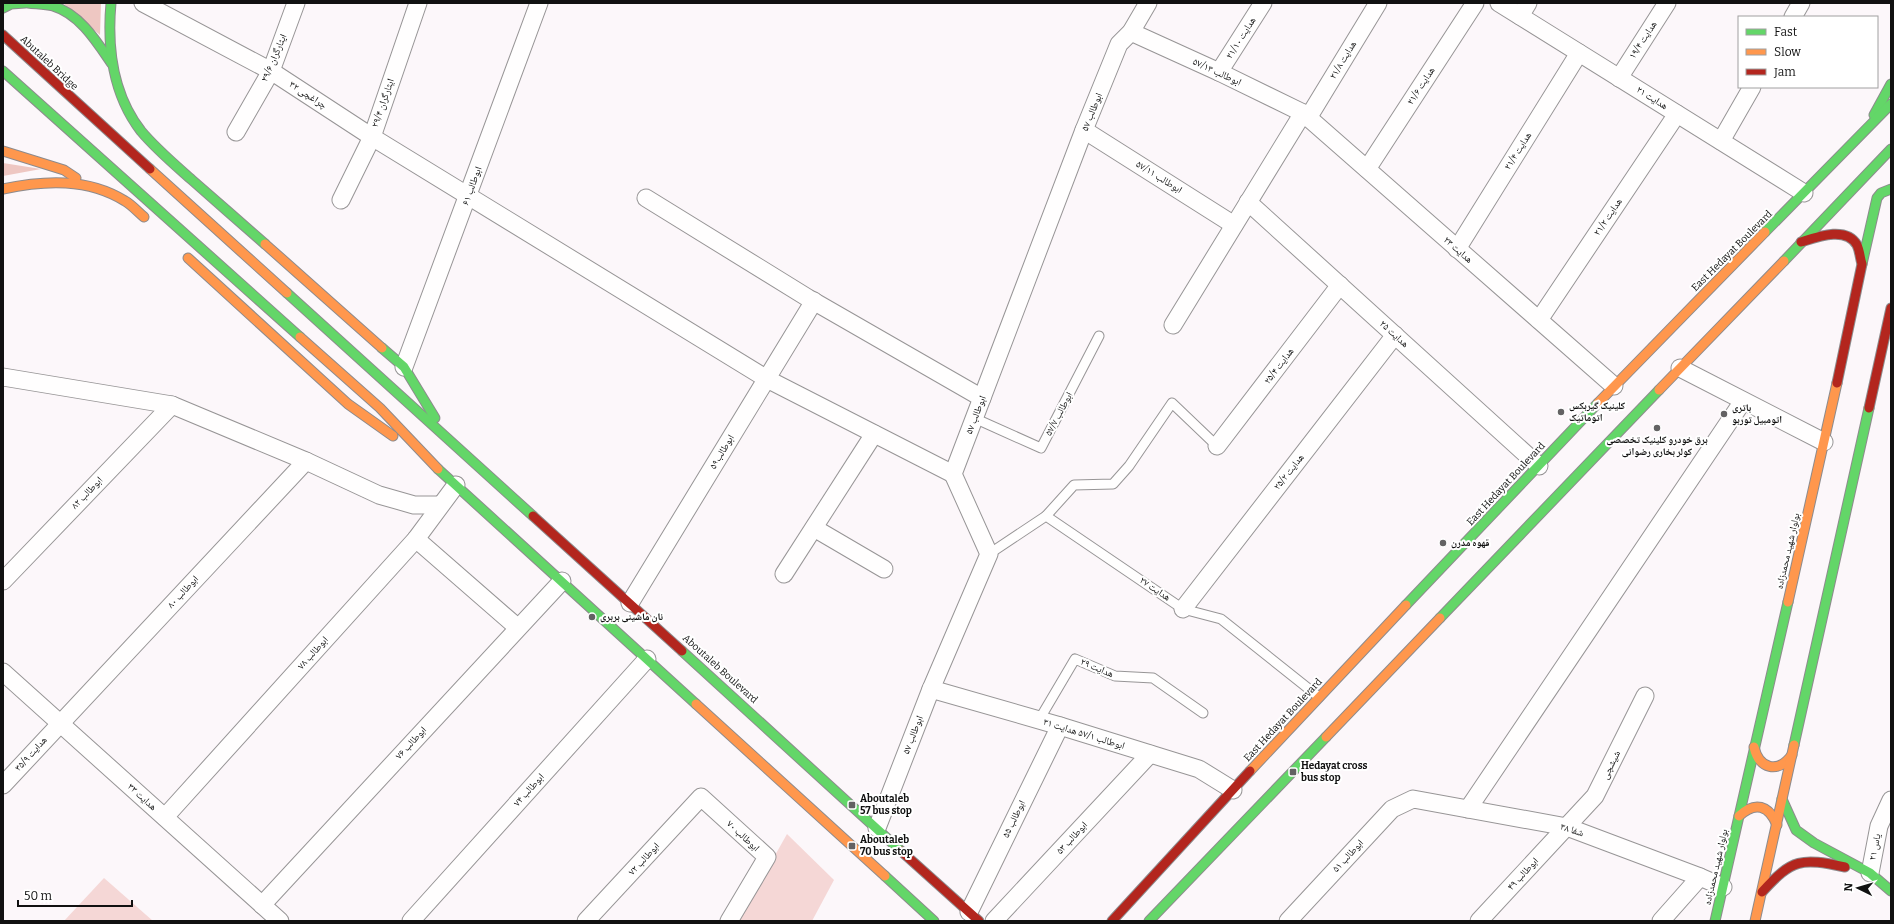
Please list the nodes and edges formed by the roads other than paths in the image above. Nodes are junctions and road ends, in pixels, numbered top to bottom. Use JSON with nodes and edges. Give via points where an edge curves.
{"nodes":[{"id":1,"x":27,"y":3,"type":"edge"},
{"id":2,"x":111,"y":3,"type":"edge"},
{"id":3,"x":143,"y":3,"type":"edge"},
{"id":4,"x":296,"y":3,"type":"edge"},
{"id":5,"x":418,"y":3,"type":"edge"},
{"id":6,"x":539,"y":3,"type":"edge"},
{"id":7,"x":1148,"y":3,"type":"edge"},
{"id":8,"x":1263,"y":3,"type":"edge"},
{"id":9,"x":1378,"y":3,"type":"edge"},
{"id":10,"x":1475,"y":3,"type":"edge"},
{"id":11,"x":1499,"y":3,"type":"edge"},
{"id":12,"x":1667,"y":3,"type":"edge"},
{"id":13,"x":1801,"y":3,"type":"edge"},
{"id":14,"x":3,"y":8,"type":"edge"},
{"id":15,"x":1524,"y":9,"type":"edge"},
{"id":16,"x":1794,"y":16,"type":"edge"},
{"id":17,"x":1131,"y":32,"type":"junction"},
{"id":18,"x":3,"y":35,"type":"edge"},
{"id":19,"x":1579,"y":53,"type":"junction"},
{"id":20,"x":112,"y":64,"type":"junction"},
{"id":21,"x":3,"y":71,"type":"edge"},
{"id":22,"x":271,"y":71,"type":"junction"},
{"id":23,"x":1220,"y":72,"type":"junction"},
{"id":24,"x":1619,"y":78,"type":"junction"},
{"id":25,"x":1891,"y":84,"type":"edge"},
{"id":26,"x":1751,"y":88,"type":"edge"},
{"id":27,"x":1891,"y":104,"type":"edge"},
{"id":28,"x":1677,"y":114,"type":"junction"},
{"id":29,"x":1305,"y":115,"type":"junction"},
{"id":30,"x":1084,"y":130,"type":"junction"},
{"id":31,"x":236,"y":132,"type":"dead end"},
{"id":32,"x":1864,"y":132,"type":"junction"},
{"id":33,"x":372,"y":137,"type":"junction"},
{"id":34,"x":1721,"y":141,"type":"junction"},
{"id":35,"x":1891,"y":149,"type":"edge"},
{"id":36,"x":3,"y":151,"type":"edge"},
{"id":37,"x":1367,"y":169,"type":"junction"},
{"id":38,"x":84,"y":183,"type":"junction"},
{"id":39,"x":18,"y":185,"type":"junction"},
{"id":40,"x":3,"y":189,"type":"edge"},
{"id":41,"x":1891,"y":189,"type":"edge"},
{"id":42,"x":3,"y":192,"type":"edge"},
{"id":43,"x":1804,"y":194,"type":"junction"},
{"id":44,"x":469,"y":195,"type":"junction"},
{"id":45,"x":646,"y":198,"type":"dead end"},
{"id":46,"x":341,"y":200,"type":"dead end"},
{"id":47,"x":1248,"y":202,"type":"junction"},
{"id":48,"x":149,"y":222,"type":"dead end"},
{"id":49,"x":1234,"y":225,"type":"junction"},
{"id":50,"x":1801,"y":242,"type":"junction"},
{"id":51,"x":179,"y":249,"type":"dead end"},
{"id":52,"x":1458,"y":249,"type":"junction"},
{"id":53,"x":1862,"y":264,"type":"junction"},
{"id":54,"x":1340,"y":285,"type":"junction"},
{"id":55,"x":814,"y":302,"type":"junction"},
{"id":56,"x":1891,"y":308,"type":"edge"},
{"id":57,"x":1539,"y":320,"type":"junction"},
{"id":58,"x":1174,"y":325,"type":"dead end"},
{"id":59,"x":1395,"y":335,"type":"junction"},
{"id":60,"x":1099,"y":336,"type":"dead end"},
{"id":61,"x":404,"y":367,"type":"junction"},
{"id":62,"x":1680,"y":368,"type":"junction"},
{"id":63,"x":3,"y":378,"type":"edge"},
{"id":64,"x":767,"y":379,"type":"junction"},
{"id":65,"x":1614,"y":386,"type":"junction"},
{"id":66,"x":982,"y":398,"type":"junction"},
{"id":67,"x":1743,"y":401,"type":"junction"},
{"id":68,"x":172,"y":404,"type":"junction"},
{"id":69,"x":974,"y":418,"type":"junction"},
{"id":70,"x":445,"y":434,"type":"junction"},
{"id":71,"x":874,"y":434,"type":"junction"},
{"id":72,"x":1824,"y":442,"type":"junction"},
{"id":73,"x":1217,"y":446,"type":"joint"},
{"id":74,"x":426,"y":458,"type":"junction"},
{"id":75,"x":306,"y":461,"type":"junction"},
{"id":76,"x":1539,"y":466,"type":"junction"},
{"id":77,"x":953,"y":474,"type":"junction"},
{"id":78,"x":456,"y":485,"type":"junction"},
{"id":79,"x":439,"y":505,"type":"junction"},
{"id":80,"x":1046,"y":516,"type":"junction"},
{"id":81,"x":814,"y":528,"type":"junction"},
{"id":82,"x":416,"y":539,"type":"junction"},
{"id":83,"x":989,"y":554,"type":"junction"},
{"id":84,"x":884,"y":569,"type":"dead end"},
{"id":85,"x":784,"y":574,"type":"dead end"},
{"id":86,"x":3,"y":581,"type":"edge"},
{"id":87,"x":562,"y":581,"type":"junction"},
{"id":88,"x":630,"y":603,"type":"junction"},
{"id":89,"x":1184,"y":609,"type":"junction"},
{"id":90,"x":517,"y":628,"type":"junction"},
{"id":91,"x":647,"y":659,"type":"junction"},
{"id":92,"x":3,"y":672,"type":"edge"},
{"id":93,"x":931,"y":689,"type":"junction"},
{"id":94,"x":1322,"y":694,"type":"junction"},
{"id":95,"x":1645,"y":696,"type":"dead end"},
{"id":96,"x":1335,"y":700,"type":"dead end"},
{"id":97,"x":1203,"y":712,"type":"dead end"},
{"id":98,"x":1039,"y":720,"type":"junction"},
{"id":99,"x":60,"y":723,"type":"junction"},
{"id":100,"x":1060,"y":726,"type":"junction"},
{"id":101,"x":1754,"y":747,"type":"junction"},
{"id":102,"x":1150,"y":754,"type":"junction"},
{"id":103,"x":1792,"y":755,"type":"junction"},
{"id":104,"x":766,"y":768,"type":"junction"},
{"id":105,"x":815,"y":771,"type":"junction"},
{"id":106,"x":3,"y":785,"type":"edge"},
{"id":107,"x":819,"y":787,"type":"dead end"},
{"id":108,"x":1233,"y":790,"type":"junction"},
{"id":109,"x":810,"y":794,"type":"dead end"},
{"id":110,"x":701,"y":797,"type":"joint"},
{"id":111,"x":1413,"y":799,"type":"joint"},
{"id":112,"x":1782,"y":799,"type":"junction"},
{"id":113,"x":1891,"y":800,"type":"edge"},
{"id":114,"x":1468,"y":809,"type":"junction"},
{"id":115,"x":1739,"y":816,"type":"junction"},
{"id":116,"x":164,"y":817,"type":"junction"},
{"id":117,"x":1777,"y":825,"type":"junction"},
{"id":118,"x":1567,"y":827,"type":"junction"},
{"id":119,"x":878,"y":828,"type":"junction"},
{"id":120,"x":1870,"y":873,"type":"junction"},
{"id":121,"x":1700,"y":877,"type":"junction"},
{"id":122,"x":1723,"y":887,"type":"junction"},
{"id":123,"x":1891,"y":891,"type":"edge"},
{"id":124,"x":1762,"y":893,"type":"junction"},
{"id":125,"x":262,"y":905,"type":"junction"},
{"id":126,"x":974,"y":916,"type":"edge"},
{"id":127,"x":280,"y":921,"type":"edge"},
{"id":128,"x":411,"y":921,"type":"edge"},
{"id":129,"x":586,"y":921,"type":"edge"},
{"id":130,"x":729,"y":921,"type":"edge"},
{"id":131,"x":934,"y":921,"type":"edge"},
{"id":132,"x":994,"y":921,"type":"edge"},
{"id":133,"x":1112,"y":921,"type":"edge"},
{"id":134,"x":1149,"y":921,"type":"edge"},
{"id":135,"x":1288,"y":921,"type":"edge"},
{"id":136,"x":1479,"y":921,"type":"edge"},
{"id":137,"x":1661,"y":921,"type":"edge"},
{"id":138,"x":1715,"y":921,"type":"edge"},
{"id":139,"x":1755,"y":921,"type":"edge"}],
"edges":[{"from":1,"to":14,"type":"main road","via":[[11,4]]},
{"from":1,"to":20,"type":"main road","via":[[55,6],[73,18],[93,36]]},
{"from":2,"to":20,"type":"main road"},
{"from":3,"to":22,"type":"street","name":"چراغچی ۳۲"},
{"from":4,"to":22,"type":"street","name":"ایثارگران ۲۹/۶"},
{"from":5,"to":33,"type":"street","name":"ایثارگران ۲۹/۴"},
{"from":6,"to":44,"type":"street","name":"ابوطالب ۶۱"},
{"from":7,"to":17,"type":"street","name":"ابوطالب ۵۷"},
{"from":8,"to":23,"type":"street","name":"هدایت ۲۱/۱۰"},
{"from":9,"to":29,"type":"street","name":"هدایت ۲۱/۸"},
{"from":10,"to":37,"type":"street","name":"هدایت ۲۱/۶"},
{"from":11,"to":15,"type":"street","name":"هدایت ۲۱"},
{"from":12,"to":24,"type":"street","name":"هدایت ۱۹/۴"},
{"from":13,"to":16,"type":"street"},
{"from":15,"to":19,"type":"street","name":"هدایت ۲۱"},
{"from":17,"to":23,"type":"street","name":"ابوطالب ۵۷/۱۳"},
{"from":17,"to":30,"type":"street","name":"ابوطالب ۵۷","via":[[1119,44]]},
{"from":18,"to":70,"type":"main road","name":"Abutaleb Bridge","via":[[391,388]]},
{"from":19,"to":24,"type":"street","name":"هدایت ۲۱"},
{"from":19,"to":52,"type":"street","name":"هدایت ۲۱/۴"},
{"from":20,"to":61,"type":"main road","via":[[122,97],[138,128],[164,155]]},
{"from":21,"to":74,"type":"main road","via":[[380,408]]},
{"from":22,"to":31,"type":"street","name":"ایثارگران ۲۹/۶"},
{"from":22,"to":33,"type":"street","name":"چراغچی ۳۲"},
{"from":23,"to":29,"type":"street","name":"ابوطالب ۵۷/۱۳"},
{"from":24,"to":28,"type":"street","name":"هدایت ۲۱"},
{"from":25,"to":32,"type":"main road"},
{"from":26,"to":34,"type":"street"},
{"from":27,"to":32,"type":"main road","name":"East Hedayat Boulevard"},
{"from":28,"to":34,"type":"street","name":"هدایت ۲۱"},
{"from":28,"to":57,"type":"street","name":"هدایت ۲۱/۲"},
{"from":29,"to":37,"type":"street","name":"هدایت ۲۳"},
{"from":29,"to":47,"type":"street","name":"هدایت ۲۱/۸"},
{"from":30,"to":49,"type":"street","name":"ابوطالب ۵۷/۱۱"},
{"from":30,"to":66,"type":"street","name":"ابوطالب ۵۷"},
{"from":32,"to":43,"type":"main road","name":"East Hedayat Boulevard"},
{"from":33,"to":44,"type":"street","name":"چراغچی ۳۲"},
{"from":33,"to":46,"type":"street","name":"ایثارگران ۲۹/۴"},
{"from":34,"to":43,"type":"street","name":"هدایت ۲۱"},
{"from":35,"to":50,"type":"main road"},
{"from":36,"to":38,"type":"main road","via":[[64,170]]},
{"from":37,"to":52,"type":"street","name":"هدایت ۲۳"},
{"from":38,"to":39,"type":"main road","via":[[53,181]]},
{"from":38,"to":48,"type":"main road","via":[[126,201]]},
{"from":39,"to":40,"type":"main road"},
{"from":39,"to":42,"type":"main road"},
{"from":41,"to":53,"type":"main road","via":[[1881,193],[1877,198]]},
{"from":43,"to":65,"type":"main road","name":"East Hedayat Boulevard"},
{"from":44,"to":61,"type":"street","name":"ابوطالب ۶۱"},
{"from":44,"to":64,"type":"street","name":"چراغچی ۳۲"},
{"from":45,"to":55,"type":"street"},
{"from":47,"to":49,"type":"street","name":"هدایت ۲۱/۸"},
{"from":47,"to":54,"type":"street","name":"هدایت ۲۵"},
{"from":49,"to":58,"type":"street","name":"هدایت ۲۱/۸"},
{"from":50,"to":53,"type":"main road","name":"بولوار شهید محمدزاده","via":[[1832,234],[1847,237],[1857,244]]},
{"from":50,"to":62,"type":"main road"},
{"from":51,"to":74,"type":"main road","via":[[348,404]]},
{"from":52,"to":57,"type":"street","name":"هدایت ۲۳"},
{"from":53,"to":72,"type":"main road","name":"بولوار شهید محمدزاده"},
{"from":54,"to":59,"type":"street","name":"هدایت ۲۵"},
{"from":54,"to":73,"type":"street","name":"هدایت ۲۵/۴"},
{"from":55,"to":64,"type":"street","name":"ابوطالب۵۹"},
{"from":55,"to":66,"type":"street"},
{"from":56,"to":103,"type":"main road"},
{"from":57,"to":65,"type":"street","name":"هدایت ۲۳"},
{"from":59,"to":76,"type":"street","name":"هدایت ۲۵"},
{"from":59,"to":89,"type":"street","name":"هدایت ۲۵/۲"},
{"from":60,"to":69,"type":"lane","name":"ابوطالب ۵۷/۷","via":[[1041,448]]},
{"from":61,"to":70,"type":"main road"},
{"from":62,"to":67,"type":"street"},
{"from":62,"to":134,"type":"main road","via":[[1346,711]]},
{"from":63,"to":68,"type":"street"},
{"from":64,"to":71,"type":"street","name":"چراغچی ۳۲"},
{"from":64,"to":88,"type":"street","name":"ابوطالب۵۹"},
{"from":65,"to":76,"type":"main road","name":"East Hedayat Boulevard"},
{"from":66,"to":69,"type":"street","name":"ابوطالب ۵۷"},
{"from":67,"to":72,"type":"street"},
{"from":67,"to":114,"type":"street"},
{"from":68,"to":75,"type":"street"},
{"from":68,"to":86,"type":"street","name":"ابوطالب ۸۲"},
{"from":69,"to":77,"type":"street","name":"ابوطالب ۵۷"},
{"from":70,"to":88,"type":"main road","name":"Aboutaleb Boulevard"},
{"from":71,"to":77,"type":"street","name":"چراغچی ۳۲"},
{"from":71,"to":81,"type":"street"},
{"from":72,"to":101,"type":"main road","name":"بولوار شهید محمدزاده"},
{"from":73,"to":80,"type":"lane","via":[[1172,404],[1129,466],[1113,484],[1074,485]]},
{"from":74,"to":78,"type":"main road"},
{"from":75,"to":79,"type":"street","via":[[379,495],[414,505]]},
{"from":75,"to":99,"type":"street","name":"ابوطالب ۸۰"},
{"from":76,"to":94,"type":"main road","name":"East Hedayat Boulevard"},
{"from":77,"to":83,"type":"street"},
{"from":78,"to":79,"type":"street","name":"ابوطالب ۷۸"},
{"from":78,"to":87,"type":"main road"},
{"from":79,"to":82,"type":"street","name":"ابوطالب ۷۸"},
{"from":80,"to":83,"type":"lane"},
{"from":80,"to":89,"type":"lane","name":"هدایت ۲۷"},
{"from":81,"to":84,"type":"street"},
{"from":81,"to":85,"type":"street"},
{"from":82,"to":90,"type":"street"},
{"from":82,"to":116,"type":"street","name":"ابوطالب ۷۸"},
{"from":83,"to":93,"type":"street","name":"ابوطالب ۵۷"},
{"from":87,"to":90,"type":"street","name":"ابوطالب ۷۶"},
{"from":87,"to":91,"type":"main road"},
{"from":88,"to":105,"type":"main road","name":"Aboutaleb Boulevard"},
{"from":89,"to":94,"type":"lane","name":"هدایت ۲۷","via":[[1221,619]]},
{"from":90,"to":125,"type":"street","name":"ابوطالب ۷۶"},
{"from":91,"to":104,"type":"main road"},
{"from":91,"to":128,"type":"street","name":"ابوطالب ۷۴"},
{"from":92,"to":99,"type":"street","name":"هدایت ۳۳"},
{"from":93,"to":98,"type":"street","name":"ابوطالب ۵۷/۱ هدایت ۳۱"},
{"from":93,"to":119,"type":"street","name":"ابوطالب ۵۷"},
{"from":94,"to":96,"type":"main road"},
{"from":94,"to":108,"type":"main road","name":"East Hedayat Boulevard"},
{"from":95,"to":118,"type":"street","name":"شیشچی","via":[[1595,796]]},
{"from":97,"to":98,"type":"lane","name":"هدایت ۲۹","via":[[1153,678],[1114,676],[1075,659]]},
{"from":98,"to":100,"type":"street","name":"ابوطالب ۵۷/۱ هدایت ۳۱"},
{"from":99,"to":106,"type":"street","name":"هدایت ۳۵/۹"},
{"from":99,"to":116,"type":"street","name":"هدایت ۳۳"},
{"from":100,"to":102,"type":"street","name":"ابوطالب ۵۷/۱ هدایت ۳۱"},
{"from":100,"to":126,"type":"street","name":"ابوطالب ۵۵"},
{"from":101,"to":103,"type":"main road","via":[[1760,762],[1770,767],[1786,764]]},
{"from":101,"to":115,"type":"main road","name":"بولوار شهید محمدزاده"},
{"from":102,"to":108,"type":"street","name":"ابوطالب ۵۷/۱ هدایت ۳۱","via":[[1199,769]]},
{"from":102,"to":132,"type":"street","name":"ابوطالب ۵۳"},
{"from":103,"to":112,"type":"main road"},
{"from":104,"to":109,"type":"main road","via":[[776,768],[802,792]]},
{"from":104,"to":131,"type":"main road"},
{"from":105,"to":107,"type":"main road","via":[[820,782]]},
{"from":105,"to":119,"type":"main road","name":"Aboutaleb Boulevard"},
{"from":108,"to":133,"type":"main road","name":"East Hedayat Boulevard"},
{"from":110,"to":129,"type":"street","name":"ابوطالب ۷۲"},
{"from":110,"to":130,"type":"street","name":"ابوطالب ۷۰","via":[[766,858]]},
{"from":111,"to":114,"type":"street","name":"شفا ۳۸"},
{"from":111,"to":135,"type":"street","name":"ابوطالب ۵۱","via":[[1392,809]]},
{"from":112,"to":117,"type":"main road"},
{"from":112,"to":120,"type":"main road","via":[[1796,830],[1814,843]]},
{"from":113,"to":120,"type":"street","name":"یاس ۲۱","via":[[1879,826]]},
{"from":114,"to":118,"type":"street","name":"شفا ۳۸"},
{"from":115,"to":117,"type":"main road","via":[[1748,808],[1761,806],[1772,813]]},
{"from":115,"to":122,"type":"main road","name":"بولوار شهید محمدزاده"},
{"from":116,"to":125,"type":"street","name":"هدایت ۳۳"},
{"from":117,"to":124,"type":"main road"},
{"from":118,"to":121,"type":"street","name":"شفا ۳۸"},
{"from":118,"to":136,"type":"street","name":"ابوطالب ۴۹"},
{"from":119,"to":126,"type":"main road","name":"Aboutaleb Boulevard"},
{"from":120,"to":123,"type":"main road"},
{"from":120,"to":124,"type":"main road","via":[[1818,861],[1799,861],[1782,870]]},
{"from":121,"to":122,"type":"street","name":"شفا ۳۸"},
{"from":121,"to":137,"type":"street"},
{"from":122,"to":138,"type":"main road","name":"بولوار شهید محمدزاده"},
{"from":124,"to":139,"type":"main road"},
{"from":125,"to":127,"type":"street","name":"هدایت ۳۳"}]}
